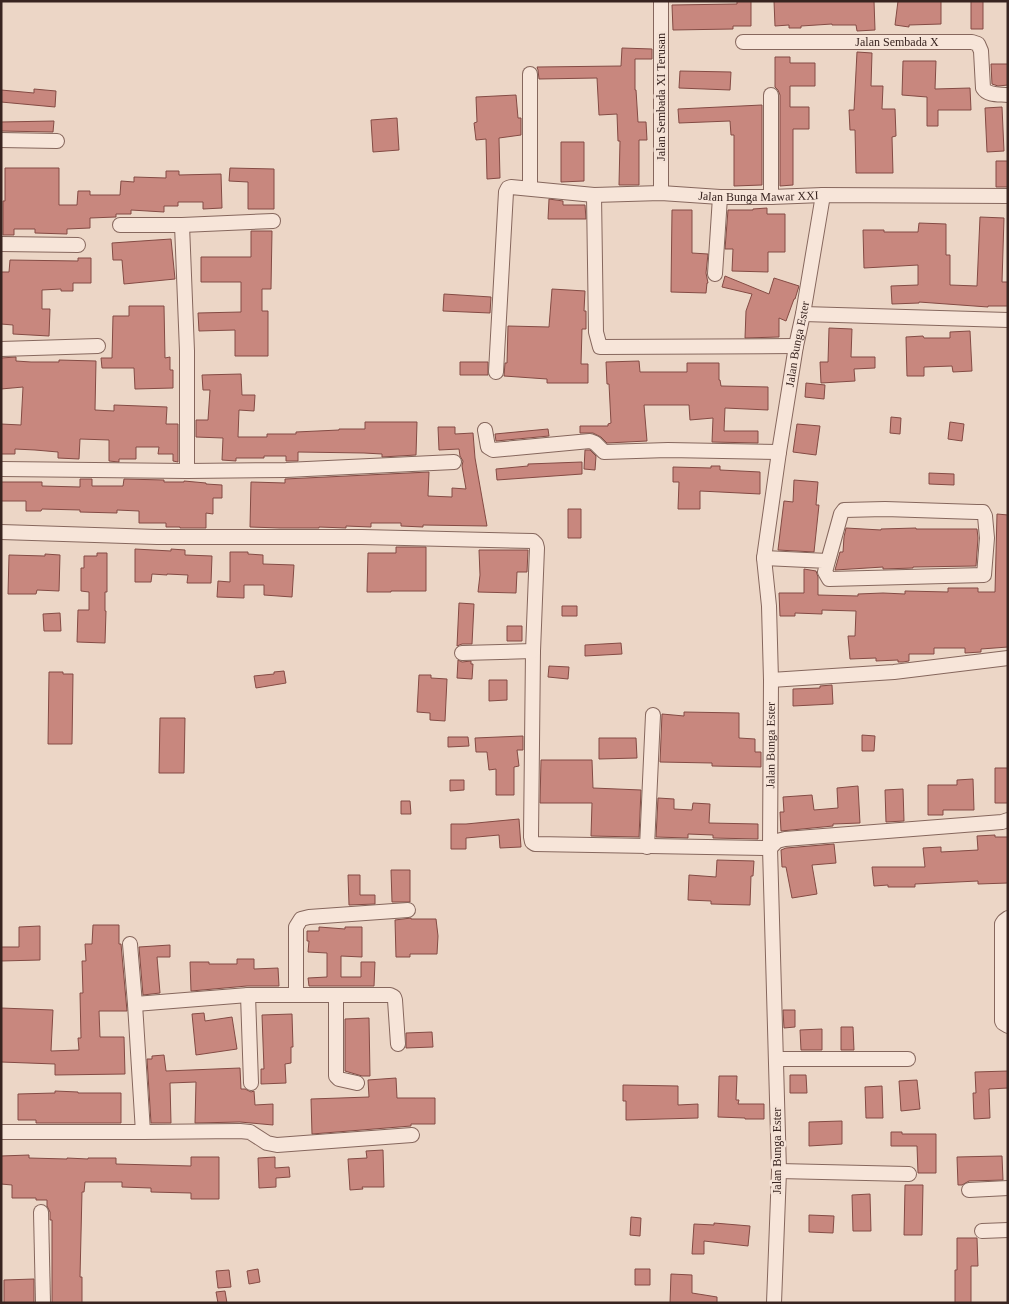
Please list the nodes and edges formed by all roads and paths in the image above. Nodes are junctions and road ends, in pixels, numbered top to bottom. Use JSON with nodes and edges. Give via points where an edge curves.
{"nodes":[{"id":1,"x":661,"y":1,"type":"edge"},
{"id":2,"x":744,"y":42,"type":"dead end"},
{"id":3,"x":530,"y":74,"type":"dead end"},
{"id":4,"x":771,"y":95,"type":"dead end"},
{"id":5,"x":1008,"y":95,"type":"edge"},
{"id":6,"x":1,"y":140,"type":"edge"},
{"id":7,"x":57,"y":141,"type":"dead end"},
{"id":8,"x":530,"y":188,"type":"junction"},
{"id":9,"x":661,"y":194,"type":"junction"},
{"id":10,"x":594,"y":195,"type":"junction"},
{"id":11,"x":823,"y":195,"type":"junction"},
{"id":12,"x":1008,"y":196,"type":"edge"},
{"id":13,"x":720,"y":197,"type":"junction"},
{"id":14,"x":772,"y":198,"type":"junction"},
{"id":15,"x":273,"y":221,"type":"dead end"},
{"id":16,"x":120,"y":225,"type":"dead end"},
{"id":17,"x":182,"y":225,"type":"junction"},
{"id":18,"x":1,"y":244,"type":"edge"},
{"id":19,"x":78,"y":245,"type":"dead end"},
{"id":20,"x":715,"y":274,"type":"dead end"},
{"id":21,"x":803,"y":314,"type":"junction"},
{"id":22,"x":1008,"y":320,"type":"edge"},
{"id":23,"x":98,"y":346,"type":"dead end"},
{"id":24,"x":796,"y":346,"type":"junction"},
{"id":25,"x":1,"y":349,"type":"edge"},
{"id":26,"x":496,"y":372,"type":"dead end"},
{"id":27,"x":485,"y":430,"type":"dead end"},
{"id":28,"x":779,"y":452,"type":"junction"},
{"id":29,"x":454,"y":462,"type":"dead end"},
{"id":30,"x":1,"y":469,"type":"edge"},
{"id":31,"x":187,"y":471,"type":"junction"},
{"id":32,"x":1,"y":532,"type":"edge"},
{"id":33,"x":764,"y":558,"type":"junction"},
{"id":34,"x":828,"y":561,"type":"junction"},
{"id":35,"x":533,"y":651,"type":"junction"},
{"id":36,"x":462,"y":653,"type":"dead end"},
{"id":37,"x":1008,"y":658,"type":"edge"},
{"id":38,"x":771,"y":680,"type":"junction"},
{"id":39,"x":652,"y":715,"type":"dead end"},
{"id":40,"x":1008,"y":820,"type":"edge"},
{"id":41,"x":647,"y":847,"type":"junction"},
{"id":42,"x":770,"y":848,"type":"junction"},
{"id":43,"x":408,"y":910,"type":"dead end"},
{"id":44,"x":1008,"y":918,"type":"edge"},
{"id":45,"x":130,"y":944,"type":"dead end"},
{"id":46,"x":1005,"y":969,"type":"edge"},
{"id":47,"x":296,"y":994,"type":"junction"},
{"id":48,"x":336,"y":995,"type":"junction"},
{"id":49,"x":248,"y":996,"type":"junction"},
{"id":50,"x":135,"y":1004,"type":"junction"},
{"id":51,"x":1008,"y":1026,"type":"edge"},
{"id":52,"x":398,"y":1044,"type":"dead end"},
{"id":53,"x":776,"y":1059,"type":"junction"},
{"id":54,"x":908,"y":1059,"type":"dead end"},
{"id":55,"x":251,"y":1082,"type":"dead end"},
{"id":56,"x":358,"y":1082,"type":"dead end"},
{"id":57,"x":1,"y":1132,"type":"edge"},
{"id":58,"x":143,"y":1132,"type":"junction"},
{"id":59,"x":412,"y":1135,"type":"dead end"},
{"id":60,"x":778,"y":1171,"type":"junction"},
{"id":61,"x":909,"y":1174,"type":"dead end"},
{"id":62,"x":1008,"y":1188,"type":"edge"},
{"id":63,"x":969,"y":1190,"type":"dead end"},
{"id":64,"x":41,"y":1212,"type":"dead end"},
{"id":65,"x":1008,"y":1230,"type":"edge"},
{"id":66,"x":982,"y":1231,"type":"dead end"},
{"id":67,"x":43,"y":1303,"type":"edge"},
{"id":68,"x":774,"y":1303,"type":"edge"}],
"edges":[{"from":1,"to":9,"type":"street","name":"Jalan Sembada XI Terusan"},
{"from":2,"to":5,"type":"street","name":"Jalan Sembada X","via":[[972,42],[978,44],[981,51],[985,92]]},
{"from":3,"to":8,"type":"street"},
{"from":4,"to":14,"type":"street"},
{"from":6,"to":7,"type":"street"},
{"from":8,"to":10,"type":"street","name":"Jalan Bunga Mawar XXI"},
{"from":8,"to":26,"type":"street","name":"Jalan Bunga Mawar XXI","via":[[511,187],[506,192]]},
{"from":9,"to":10,"type":"street","name":"Jalan Bunga Mawar XXI"},
{"from":9,"to":13,"type":"street","name":"Jalan Bunga Mawar XXI"},
{"from":10,"to":24,"type":"street","via":[[596,332],[600,347]]},
{"from":11,"to":12,"type":"street","name":"Jalan Bunga Mawar XXI"},
{"from":11,"to":14,"type":"street","name":"Jalan Bunga Mawar XXI"},
{"from":11,"to":21,"type":"street","name":"Jalan Bunga Ester"},
{"from":13,"to":14,"type":"street","name":"Jalan Bunga Mawar XXI"},
{"from":13,"to":20,"type":"street"},
{"from":15,"to":17,"type":"street"},
{"from":16,"to":17,"type":"street"},
{"from":17,"to":31,"type":"street"},
{"from":18,"to":19,"type":"street"},
{"from":21,"to":22,"type":"street"},
{"from":21,"to":24,"type":"street","name":"Jalan Bunga Ester"},
{"from":23,"to":25,"type":"street"},
{"from":24,"to":28,"type":"street","name":"Jalan Bunga Ester"},
{"from":27,"to":28,"type":"street","via":[[488,447],[493,450],[590,441],[604,452]]},
{"from":28,"to":33,"type":"street","name":"Jalan Bunga Ester"},
{"from":29,"to":31,"type":"street"},
{"from":30,"to":31,"type":"street"},
{"from":32,"to":35,"type":"street","via":[[531,540],[538,548]]},
{"from":33,"to":34,"type":"street"},
{"from":33,"to":38,"type":"street","name":"Jalan Bunga Ester","via":[[770,606]]},
{"from":34,"to":34,"type":"street","via":[[844,510],[983,512],[985,516],[984,575],[829,579],[826,572]]},
{"from":35,"to":36,"type":"street"},
{"from":35,"to":41,"type":"street","via":[[532,842],[538,845]]},
{"from":37,"to":38,"type":"street","via":[[894,672]]},
{"from":38,"to":42,"type":"street","name":"Jalan Bunga Ester"},
{"from":39,"to":41,"type":"street"},
{"from":40,"to":42,"type":"street","via":[[785,839]]},
{"from":41,"to":42,"type":"street"},
{"from":42,"to":53,"type":"street","name":"Jalan Bunga Ester"},
{"from":43,"to":47,"type":"street","via":[[301,920],[296,927]]},
{"from":44,"to":46,"type":"street","via":[[1002,924]]},
{"from":45,"to":50,"type":"street"},
{"from":46,"to":51,"type":"street","via":[[1002,1020]]},
{"from":47,"to":48,"type":"street"},
{"from":47,"to":49,"type":"street"},
{"from":48,"to":52,"type":"street","via":[[394,997]]},
{"from":48,"to":56,"type":"street","via":[[336,1076],[339,1080]]},
{"from":49,"to":50,"type":"street"},
{"from":49,"to":55,"type":"street"},
{"from":50,"to":58,"type":"street"},
{"from":53,"to":54,"type":"street"},
{"from":53,"to":60,"type":"street","name":"Jalan Bunga Ester"},
{"from":57,"to":58,"type":"street"},
{"from":58,"to":59,"type":"street","via":[[240,1130],[250,1132],[267,1144],[277,1145]]},
{"from":60,"to":61,"type":"street"},
{"from":60,"to":68,"type":"street","name":"Jalan Bunga Ester"},
{"from":62,"to":63,"type":"street"},
{"from":64,"to":67,"type":"street"},
{"from":65,"to":66,"type":"street"}]}
